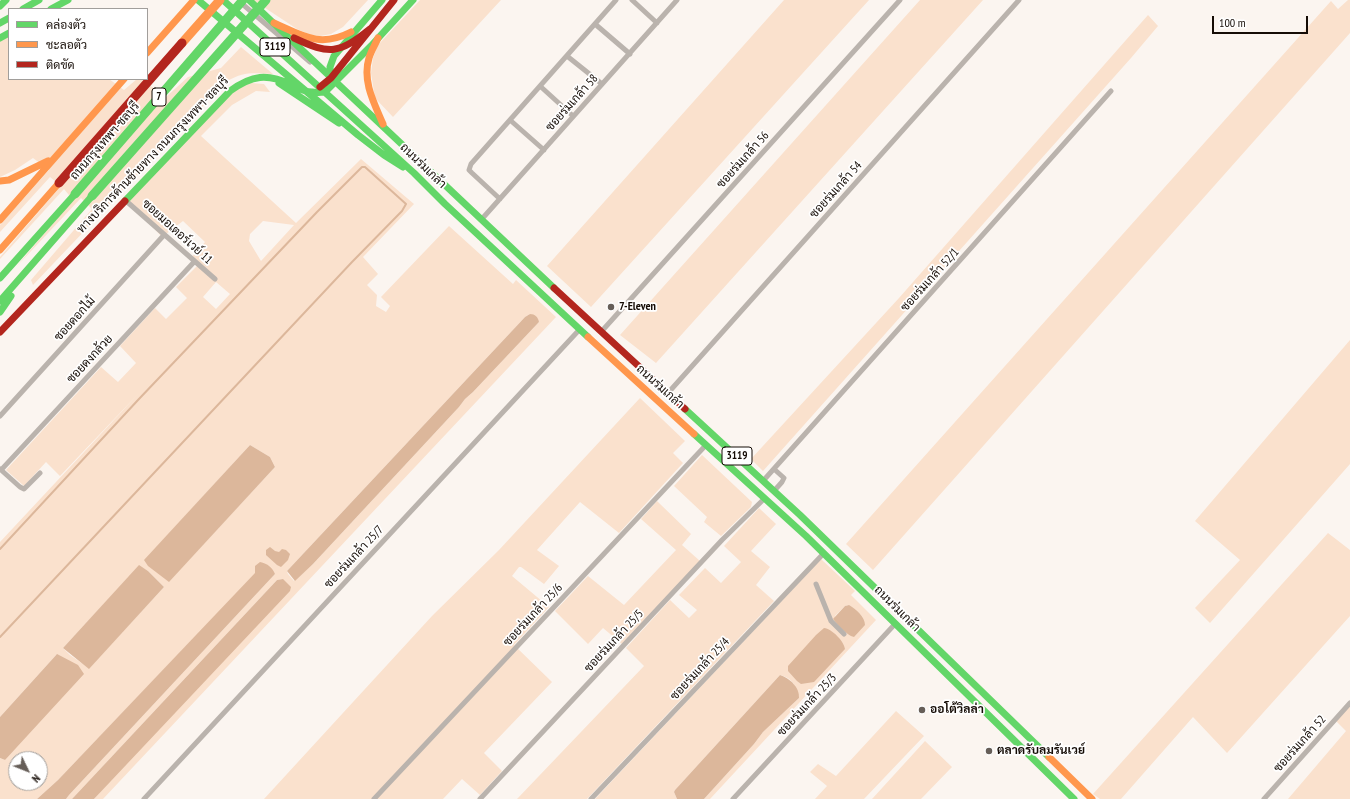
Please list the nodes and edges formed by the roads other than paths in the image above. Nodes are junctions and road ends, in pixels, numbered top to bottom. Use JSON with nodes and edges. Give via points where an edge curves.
{"nodes":[{"id":1,"x":6,"y":0,"type":"edge"},
{"id":2,"x":39,"y":0,"type":"edge"},
{"id":3,"x":68,"y":0,"type":"edge"},
{"id":4,"x":194,"y":0,"type":"edge"},
{"id":5,"x":198,"y":0,"type":"edge"},
{"id":6,"x":238,"y":0,"type":"edge"},
{"id":7,"x":243,"y":0,"type":"edge"},
{"id":8,"x":249,"y":0,"type":"edge"},
{"id":9,"x":266,"y":0,"type":"edge"},
{"id":10,"x":414,"y":0,"type":"edge"},
{"id":11,"x":616,"y":0,"type":"edge"},
{"id":12,"x":632,"y":0,"type":"edge"},
{"id":13,"x":677,"y":0,"type":"edge"},
{"id":14,"x":900,"y":0,"type":"edge"},
{"id":15,"x":1019,"y":0,"type":"edge"},
{"id":16,"x":224,"y":2,"type":"edge"},
{"id":17,"x":388,"y":2,"type":"edge"},
{"id":18,"x":0,"y":6,"type":"edge"},
{"id":19,"x":25,"y":8,"type":"edge"},
{"id":20,"x":53,"y":8,"type":"edge"},
{"id":21,"x":274,"y":22,"type":"junction"},
{"id":22,"x":657,"y":23,"type":"junction"},
{"id":23,"x":595,"y":24,"type":"junction"},
{"id":24,"x":356,"y":28,"type":"junction"},
{"id":25,"x":370,"y":29,"type":"junction"},
{"id":26,"x":286,"y":34,"type":"junction"},
{"id":27,"x":378,"y":38,"type":"junction"},
{"id":28,"x":338,"y":50,"type":"junction"},
{"id":29,"x":148,"y":52,"type":"edge"},
{"id":30,"x":630,"y":54,"type":"junction"},
{"id":31,"x":567,"y":56,"type":"junction"},
{"id":32,"x":260,"y":77,"type":"junction"},
{"id":33,"x":123,"y":80,"type":"edge"},
{"id":34,"x":333,"y":80,"type":"junction"},
{"id":35,"x":602,"y":84,"type":"junction"},
{"id":36,"x":540,"y":86,"type":"junction"},
{"id":37,"x":301,"y":89,"type":"junction"},
{"id":38,"x":323,"y":90,"type":"junction"},
{"id":39,"x":1111,"y":91,"type":"dead end"},
{"id":40,"x":574,"y":116,"type":"junction"},
{"id":41,"x":510,"y":120,"type":"junction"},
{"id":42,"x":385,"y":128,"type":"junction"},
{"id":43,"x":349,"y":129,"type":"junction"},
{"id":44,"x":544,"y":150,"type":"junction"},
{"id":45,"x":54,"y":157,"type":"junction"},
{"id":46,"x":414,"y":173,"type":"junction"},
{"id":47,"x":0,"y":181,"type":"edge"},
{"id":48,"x":500,"y":199,"type":"junction"},
{"id":49,"x":125,"y":200,"type":"junction"},
{"id":50,"x":0,"y":220,"type":"edge"},
{"id":51,"x":481,"y":220,"type":"junction"},
{"id":52,"x":164,"y":235,"type":"junction"},
{"id":53,"x":0,"y":250,"type":"edge"},
{"id":54,"x":38,"y":257,"type":"junction"},
{"id":55,"x":194,"y":262,"type":"junction"},
{"id":56,"x":0,"y":278,"type":"edge"},
{"id":57,"x":214,"y":279,"type":"dead end"},
{"id":58,"x":0,"y":301,"type":"edge"},
{"id":59,"x":0,"y":312,"type":"edge"},
{"id":60,"x":580,"y":329,"type":"junction"},
{"id":61,"x":0,"y":332,"type":"edge"},
{"id":62,"x":601,"y":332,"type":"junction"},
{"id":63,"x":668,"y":393,"type":"junction"},
{"id":64,"x":0,"y":416,"type":"edge"},
{"id":65,"x":706,"y":445,"type":"junction"},
{"id":66,"x":774,"y":469,"type":"junction"},
{"id":67,"x":1,"y":470,"type":"edge"},
{"id":68,"x":40,"y":473,"type":"dead end"},
{"id":69,"x":763,"y":481,"type":"junction"},
{"id":70,"x":774,"y":491,"type":"junction"},
{"id":71,"x":765,"y":498,"type":"junction"},
{"id":72,"x":824,"y":553,"type":"junction"},
{"id":73,"x":816,"y":584,"type":"dead end"},
{"id":74,"x":895,"y":624,"type":"junction"},
{"id":75,"x":844,"y":634,"type":"dead end"},
{"id":76,"x":1350,"y":703,"type":"edge"},
{"id":77,"x":144,"y":799,"type":"edge"},
{"id":78,"x":374,"y":799,"type":"edge"},
{"id":79,"x":480,"y":799,"type":"edge"},
{"id":80,"x":592,"y":799,"type":"edge"},
{"id":81,"x":733,"y":799,"type":"edge"},
{"id":82,"x":1074,"y":799,"type":"edge"},
{"id":83,"x":1092,"y":799,"type":"edge"},
{"id":84,"x":1264,"y":799,"type":"edge"}],
"edges":[{"from":1,"to":18,"type":"main road"},
{"from":2,"to":19,"type":"main road"},
{"from":3,"to":20,"type":"main road"},
{"from":4,"to":29,"type":"main road"},
{"from":5,"to":37,"type":"main road"},
{"from":6,"to":34,"type":"street"},
{"from":7,"to":56,"type":"main road","name":"ถนนกรุงเทพฯ-ชลบุรี","number":"7","bridge":true},
{"from":8,"to":21,"type":"main road","name":"ถนนร่มเกล้า","number":"3119"},
{"from":9,"to":54,"type":"main road","bridge":true},
{"from":10,"to":27,"type":"main road"},
{"from":11,"to":23,"type":"street"},
{"from":12,"to":22,"type":"street"},
{"from":13,"to":22,"type":"street","name":"ซอยร่มเกล้า 58"},
{"from":14,"to":62,"type":"street","name":"ซอยร่มเกล้า 56"},
{"from":15,"to":63,"type":"street","name":"ซอยร่มเกล้า 54"},
{"from":16,"to":38,"type":"main road","name":"ถนนร่มเกล้า","number":"3119"},
{"from":16,"to":53,"type":"main road","name":"ถนนกรุงเทพฯ-ชลบุรี","number":"7","bridge":true},
{"from":17,"to":24,"type":"main road"},
{"from":17,"to":25,"type":"main road"},
{"from":21,"to":24,"type":"main road","via":[[307,38],[324,41],[343,37]]},
{"from":21,"to":26,"type":"main road","name":"ถนนร่มเกล้า","number":"3119"},
{"from":22,"to":30,"type":"street","name":"ซอยร่มเกล้า 58"},
{"from":23,"to":30,"type":"street"},
{"from":23,"to":31,"type":"street"},
{"from":24,"to":28,"type":"main road"},
{"from":25,"to":28,"type":"main road"},
{"from":25,"to":34,"type":"main road"},
{"from":26,"to":28,"type":"main road","via":[[314,48]]},
{"from":26,"to":34,"type":"main road","name":"ถนนร่มเกล้า","number":"3119"},
{"from":27,"to":34,"type":"main road"},
{"from":27,"to":42,"type":"main road","via":[[369,57],[366,79]]},
{"from":28,"to":34,"type":"main road","via":[[329,69]]},
{"from":30,"to":35,"type":"street","name":"ซอยร่มเกล้า 58"},
{"from":31,"to":35,"type":"street"},
{"from":31,"to":36,"type":"street"},
{"from":32,"to":37,"type":"main road","name":"ทางบริการด้านซ้ายทาง ถนนกรุงเทพฯ-ชลบุรี","via":[[273,77]]},
{"from":32,"to":43,"type":"main road","via":[[275,81]]},
{"from":32,"to":49,"type":"main road","name":"ทางบริการด้านซ้ายทาง ถนนกรุงเทพฯ-ชลบุรี","via":[[248,79],[230,91]]},
{"from":33,"to":45,"type":"main road"},
{"from":34,"to":38,"type":"main road"},
{"from":34,"to":42,"type":"main road","name":"ถนนร่มเกล้า","number":"3119"},
{"from":35,"to":40,"type":"street","name":"ซอยร่มเกล้า 58"},
{"from":36,"to":40,"type":"street"},
{"from":36,"to":41,"type":"street"},
{"from":37,"to":38,"type":"main road","name":"ทางบริการด้านซ้ายทาง ถนนกรุงเทพฯ-ชลบุรี","via":[[312,92]]},
{"from":37,"to":43,"type":"main road"},
{"from":38,"to":46,"type":"main road","name":"ถนนร่มเกล้า","number":"3119"},
{"from":39,"to":66,"type":"street","name":"ซอยร่มเกล้า 52/1"},
{"from":40,"to":44,"type":"street","name":"ซอยร่มเกล้า 58"},
{"from":41,"to":44,"type":"street"},
{"from":41,"to":48,"type":"street","via":[[469,166],[472,173]]},
{"from":42,"to":51,"type":"main road","name":"ถนนร่มเกล้า","number":"3119"},
{"from":43,"to":46,"type":"main road","via":[[384,157]]},
{"from":44,"to":48,"type":"street","name":"ซอยร่มเกล้า 58"},
{"from":45,"to":47,"type":"main road","via":[[9,180]]},
{"from":45,"to":50,"type":"main road"},
{"from":46,"to":60,"type":"main road","name":"ถนนร่มเกล้า","number":"3119"},
{"from":48,"to":51,"type":"street","name":"ซอยร่มเกล้า 58"},
{"from":49,"to":52,"type":"street","name":"ซอยมอเตอร์เวย์ 11"},
{"from":49,"to":61,"type":"main road","name":"ทางบริการด้านซ้ายทาง ถนนกรุงเทพฯ-ชลบุรี"},
{"from":51,"to":62,"type":"main road","name":"ถนนร่มเกล้า","number":"3119"},
{"from":52,"to":55,"type":"street","name":"ซอยมอเตอร์เวย์ 11"},
{"from":52,"to":64,"type":"street","name":"ซอยดอกไม้"},
{"from":54,"to":58,"type":"main road"},
{"from":54,"to":59,"type":"main road"},
{"from":55,"to":57,"type":"street","name":"ซอยมอเตอร์เวย์ 11"},
{"from":55,"to":67,"type":"street","name":"ซอยดงกล้วย"},
{"from":60,"to":65,"type":"main road","name":"ถนนร่มเกล้า","number":"3119"},
{"from":60,"to":77,"type":"street","name":"ซอยร่มเกล้า 25/7"},
{"from":62,"to":63,"type":"main road","name":"ถนนร่มเกล้า","number":"3119"},
{"from":63,"to":69,"type":"main road","name":"ถนนร่มเกล้า","number":"3119"},
{"from":65,"to":71,"type":"main road","name":"ถนนร่มเกล้า","number":"3119"},
{"from":65,"to":78,"type":"street","name":"ซอยร่มเกล้า 25/6"},
{"from":66,"to":69,"type":"street","name":"ซอยร่มเกล้า 52/1"},
{"from":66,"to":70,"type":"street","via":[[784,478]]},
{"from":67,"to":68,"type":"street","via":[[24,489]]},
{"from":69,"to":70,"type":"main road","name":"ถนนร่มเกล้า","number":"3119"},
{"from":70,"to":83,"type":"main road","name":"ถนนร่มเกล้า","number":"3119"},
{"from":71,"to":72,"type":"main road","name":"ถนนร่มเกล้า","number":"3119"},
{"from":71,"to":79,"type":"street","name":"ซอยร่มเกล้า 25/5"},
{"from":72,"to":74,"type":"main road","name":"ถนนร่มเกล้า","number":"3119"},
{"from":72,"to":80,"type":"street","name":"ซอยร่มเกล้า 25/4"},
{"from":73,"to":75,"type":"street","via":[[831,621]]},
{"from":74,"to":81,"type":"street","name":"ซอยร่มเกล้า 25/3"},
{"from":74,"to":82,"type":"main road","name":"ถนนร่มเกล้า","number":"3119"},
{"from":76,"to":84,"type":"street","name":"ซอยร่มเกล้า 52"}]}
